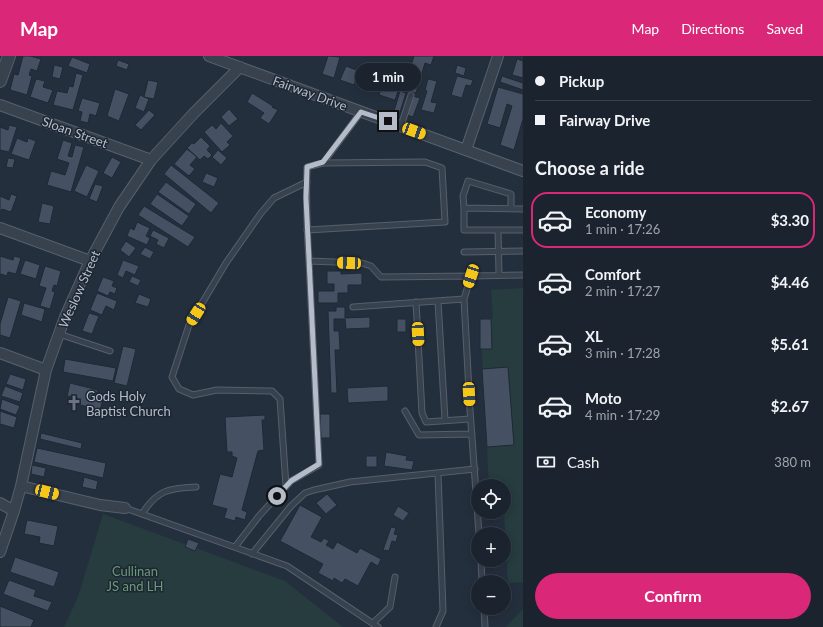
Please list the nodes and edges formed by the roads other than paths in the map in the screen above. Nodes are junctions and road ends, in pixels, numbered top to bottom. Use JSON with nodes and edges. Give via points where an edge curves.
{"nodes":[{"id":1,"x":9,"y":56,"type":"edge"},
{"id":2,"x":209,"y":56,"type":"edge"},
{"id":3,"x":498,"y":56,"type":"edge"},
{"id":4,"x":240,"y":67,"type":"junction"},
{"id":5,"x":0,"y":81,"type":"edge"},
{"id":6,"x":411,"y":95,"type":"dead end"},
{"id":7,"x":0,"y":105,"type":"edge"},
{"id":8,"x":361,"y":112,"type":"junction"},
{"id":9,"x":401,"y":126,"type":"junction"},
{"id":10,"x":466,"y":150,"type":"junction"},
{"id":11,"x":151,"y":160,"type":"junction"},
{"id":12,"x":323,"y":162,"type":"junction"},
{"id":13,"x":523,"y":171,"type":"edge"},
{"id":14,"x":307,"y":182,"type":"junction"},
{"id":15,"x":464,"y":208,"type":"junction"},
{"id":16,"x":511,"y":209,"type":"junction"},
{"id":17,"x":523,"y":209,"type":"edge"},
{"id":18,"x":0,"y":228,"type":"edge"},
{"id":19,"x":308,"y":230,"type":"junction"},
{"id":20,"x":498,"y":230,"type":"junction"},
{"id":21,"x":523,"y":230,"type":"edge"},
{"id":22,"x":499,"y":251,"type":"junction"},
{"id":23,"x":523,"y":251,"type":"edge"},
{"id":24,"x":464,"y":252,"type":"dead end"},
{"id":25,"x":309,"y":261,"type":"junction"},
{"id":26,"x":90,"y":262,"type":"junction"},
{"id":27,"x":499,"y":275,"type":"junction"},
{"id":28,"x":523,"y":275,"type":"edge"},
{"id":29,"x":471,"y":276,"type":"junction"},
{"id":30,"x":464,"y":299,"type":"junction"},
{"id":31,"x":438,"y":301,"type":"junction"},
{"id":32,"x":416,"y":302,"type":"junction"},
{"id":33,"x":353,"y":307,"type":"dead end"},
{"id":34,"x":59,"y":334,"type":"junction"},
{"id":35,"x":110,"y":351,"type":"dead end"},
{"id":36,"x":0,"y":353,"type":"edge"},
{"id":37,"x":46,"y":370,"type":"junction"},
{"id":38,"x":405,"y":411,"type":"dead end"},
{"id":39,"x":470,"y":419,"type":"junction"},
{"id":40,"x":445,"y":420,"type":"junction"},
{"id":41,"x":472,"y":434,"type":"junction"},
{"id":42,"x":475,"y":469,"type":"junction"},
{"id":43,"x":438,"y":473,"type":"junction"},
{"id":44,"x":21,"y":486,"type":"junction"},
{"id":45,"x":286,"y":486,"type":"junction"},
{"id":46,"x":196,"y":487,"type":"dead end"},
{"id":47,"x":0,"y":503,"type":"edge"},
{"id":48,"x":125,"y":508,"type":"joint"},
{"id":49,"x":14,"y":511,"type":"junction"},
{"id":50,"x":142,"y":514,"type":"junction"},
{"id":51,"x":479,"y":527,"type":"edge"},
{"id":52,"x":235,"y":547,"type":"junction"},
{"id":53,"x":0,"y":552,"type":"edge"},
{"id":54,"x":252,"y":554,"type":"junction"},
{"id":55,"x":395,"y":578,"type":"dead end"},
{"id":56,"x":484,"y":615,"type":"edge"},
{"id":57,"x":376,"y":625,"type":"edge"},
{"id":58,"x":436,"y":627,"type":"edge"},
{"id":59,"x":485,"y":627,"type":"edge"}],
"edges":[{"from":1,"to":5,"type":"street"},
{"from":2,"to":4,"type":"street","name":"Fairway Drive"},
{"from":3,"to":10,"type":"street"},
{"from":4,"to":8,"type":"street","name":"Fairway Drive"},
{"from":4,"to":11,"type":"street","name":"Weslow Street","via":[[194,112]]},
{"from":6,"to":9,"type":"lane"},
{"from":7,"to":11,"type":"street","name":"Sloan Street"},
{"from":8,"to":9,"type":"street","name":"Fairway Drive"},
{"from":8,"to":12,"type":"lane"},
{"from":9,"to":10,"type":"street","name":"Fairway Drive"},
{"from":10,"to":13,"type":"street","name":"Fairway Drive"},
{"from":11,"to":26,"type":"street","name":"Weslow Street","via":[[119,208]]},
{"from":12,"to":14,"type":"lane","via":[[307,167]]},
{"from":12,"to":19,"type":"lane","via":[[425,162],[442,168],[445,222]]},
{"from":14,"to":19,"type":"lane"},
{"from":14,"to":45,"type":"lane","via":[[274,198],[226,263],[189,325],[172,377],[179,389],[193,395],[217,390],[272,391],[280,399]]},
{"from":15,"to":16,"type":"lane"},
{"from":15,"to":16,"type":"lane","via":[[463,196],[468,181],[511,194]]},
{"from":15,"to":20,"type":"lane","via":[[464,230]]},
{"from":16,"to":17,"type":"lane"},
{"from":18,"to":26,"type":"street"},
{"from":19,"to":25,"type":"lane"},
{"from":20,"to":21,"type":"lane"},
{"from":20,"to":22,"type":"lane"},
{"from":22,"to":23,"type":"lane"},
{"from":22,"to":24,"type":"lane"},
{"from":22,"to":27,"type":"lane"},
{"from":25,"to":29,"type":"lane","via":[[362,263],[371,266],[381,276]]},
{"from":25,"to":45,"type":"lane","via":[[319,464]]},
{"from":26,"to":34,"type":"street","name":"Weslow Street"},
{"from":27,"to":28,"type":"lane"},
{"from":27,"to":29,"type":"lane"},
{"from":29,"to":30,"type":"lane"},
{"from":30,"to":31,"type":"lane"},
{"from":30,"to":39,"type":"lane"},
{"from":31,"to":32,"type":"lane"},
{"from":31,"to":40,"type":"lane"},
{"from":32,"to":33,"type":"lane"},
{"from":32,"to":40,"type":"lane","via":[[422,413],[426,422]]},
{"from":34,"to":35,"type":"lane"},
{"from":34,"to":37,"type":"street","name":"Weslow Street"},
{"from":36,"to":37,"type":"street"},
{"from":37,"to":44,"type":"street","name":"Weslow Street"},
{"from":38,"to":41,"type":"lane","via":[[419,435]]},
{"from":39,"to":40,"type":"lane"},
{"from":39,"to":41,"type":"lane"},
{"from":41,"to":42,"type":"lane"},
{"from":42,"to":43,"type":"lane"},
{"from":42,"to":51,"type":"lane"},
{"from":43,"to":54,"type":"lane","via":[[350,482],[305,493],[291,506]]},
{"from":43,"to":58,"type":"lane","via":[[443,611]]},
{"from":44,"to":48,"type":"street","via":[[100,505]]},
{"from":44,"to":49,"type":"street","name":"Weslow Street"},
{"from":45,"to":52,"type":"lane"},
{"from":46,"to":50,"type":"lane","via":[[162,492],[151,501]]},
{"from":47,"to":49,"type":"street"},
{"from":48,"to":50,"type":"lane"},
{"from":49,"to":53,"type":"street","name":"Weslow Street"},
{"from":50,"to":52,"type":"lane"},
{"from":52,"to":54,"type":"lane"},
{"from":54,"to":57,"type":"lane","via":[[287,566]]},
{"from":55,"to":57,"type":"lane","via":[[390,607]]},
{"from":56,"to":59,"type":"lane"}]}
